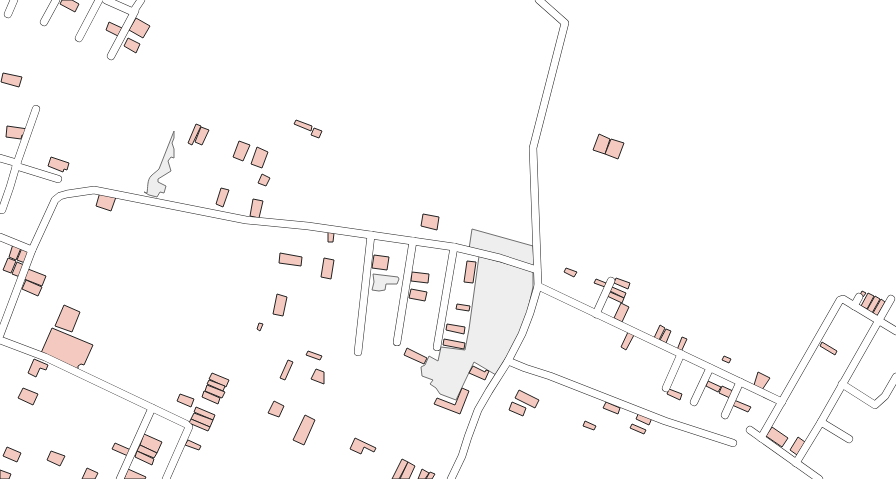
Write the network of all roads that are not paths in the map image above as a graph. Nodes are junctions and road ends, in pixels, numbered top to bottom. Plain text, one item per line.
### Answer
1 (14, 0) edge
2 (56, 0) edge
3 (99, 0) edge
4 (106, 0) edge
5 (141, 0) edge
6 (539, 0) edge
7 (135, 11) junction
8 (8, 14) dead end
9 (44, 22) dead end
10 (79, 38) dead end
11 (111, 56) dead end
12 (36, 110) dead end
13 (0, 158) edge
14 (17, 164) junction
15 (58, 179) dead end
16 (2, 210) dead end
17 (371, 235) junction
18 (0, 237) edge
19 (413, 240) junction
20 (454, 246) junction
21 (32, 250) junction
22 (537, 270) junction
23 (611, 280) dead end
24 (538, 286) junction
25 (859, 297) dead end
26 (891, 299) dead end
27 (854, 306) junction
28 (596, 314) junction
29 (879, 320) junction
30 (896, 331) edge
31 (0, 335) edge
32 (0, 340) edge
33 (397, 342) dead end
34 (437, 347) dead end
35 (358, 352) dead end
36 (681, 354) junction
37 (508, 361) junction
38 (710, 368) junction
39 (896, 377) edge
40 (740, 382) junction
41 (842, 384) junction
42 (666, 388) dead end
43 (694, 402) dead end
44 (782, 402) junction
45 (152, 408) junction
46 (725, 415) dead end
47 (821, 422) junction
48 (750, 430) dead end
49 (761, 438) junction
50 (849, 439) dead end
51 (733, 443) dead end
52 (796, 463) junction
53 (120, 479) edge
54 (166, 479) edge
55 (451, 479) edge
56 (819, 479) edge

1 - 8 street
2 - 9 street
3 - 10 street
4 - 7 street
5 - 7 street
6 - 22 street
7 - 11 street
12 - 14 street
13 - 14 street
14 - 15 street
14 - 16 street
17 - 19 street
17 - 21 street
17 - 35 street
18 - 21 street
19 - 20 street
19 - 33 street
20 - 22 street
20 - 34 street
21 - 31 street
22 - 24 street
23 - 28 street
24 - 28 street
24 - 37 street
25 - 27 street
26 - 29 street
27 - 29 street
27 - 44 street
28 - 36 street
29 - 30 street
29 - 41 street
32 - 45 street
36 - 38 street
36 - 42 street
37 - 51 street
37 - 55 street
38 - 40 street
38 - 43 street
39 - 41 street
40 - 44 street
40 - 46 street
41 - 47 street
44 - 49 street
45 - 53 street
45 - 54 street
47 - 50 street
47 - 52 street
48 - 49 street
49 - 52 street
52 - 56 street

